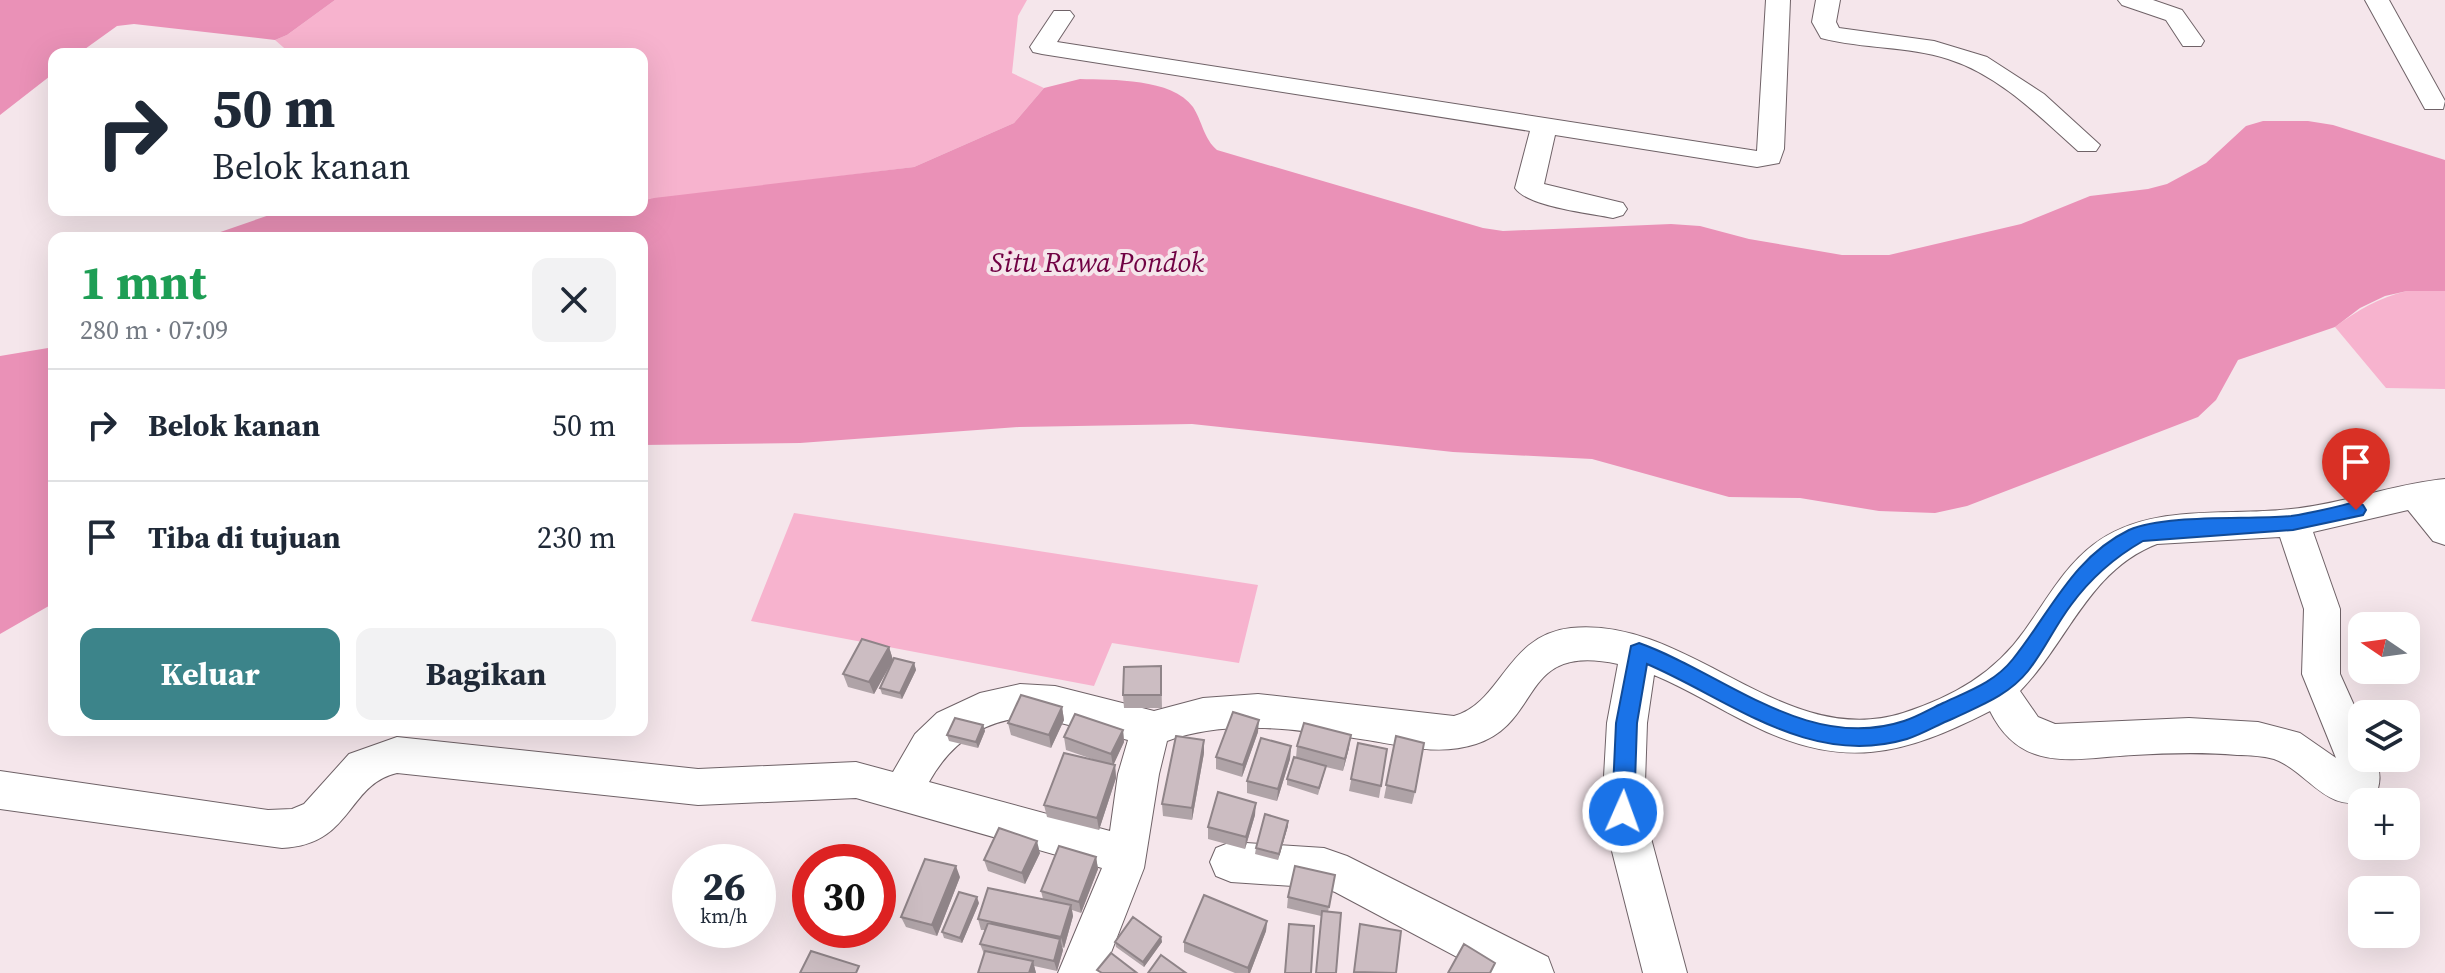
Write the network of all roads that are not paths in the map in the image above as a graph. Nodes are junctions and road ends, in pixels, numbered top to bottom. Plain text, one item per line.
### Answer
1 (1778, 0) edge
2 (1828, 0) edge
3 (2130, 0) edge
4 (2377, 0) edge
5 (1062, 16) dead end
6 (2192, 41) dead end
7 (2434, 104) dead end
8 (1544, 126) junction
9 (2087, 145) dead end
10 (1613, 209) dead end
11 (2431, 494) edge
12 (2293, 523) junction
13 (2445, 531) edge
14 (1639, 652) junction
15 (1998, 687) junction
16 (1154, 728) junction
17 (0, 790) edge
18 (903, 792) junction
19 (1127, 855) junction
20 (1231, 862) dead end
21 (1080, 973) edge
22 (1532, 973) edge
23 (1665, 973) edge

1 - 8 street
2 - 9 street
3 - 6 street
4 - 7 street
5 - 8 street
8 - 10 street
11 - 12 street
11 - 13 street
12 - 15 street
12 - 15 street
14 - 15 street
14 - 16 street
14 - 23 street
16 - 18 street
16 - 19 street
17 - 18 street
18 - 19 street
19 - 21 street
20 - 22 street

